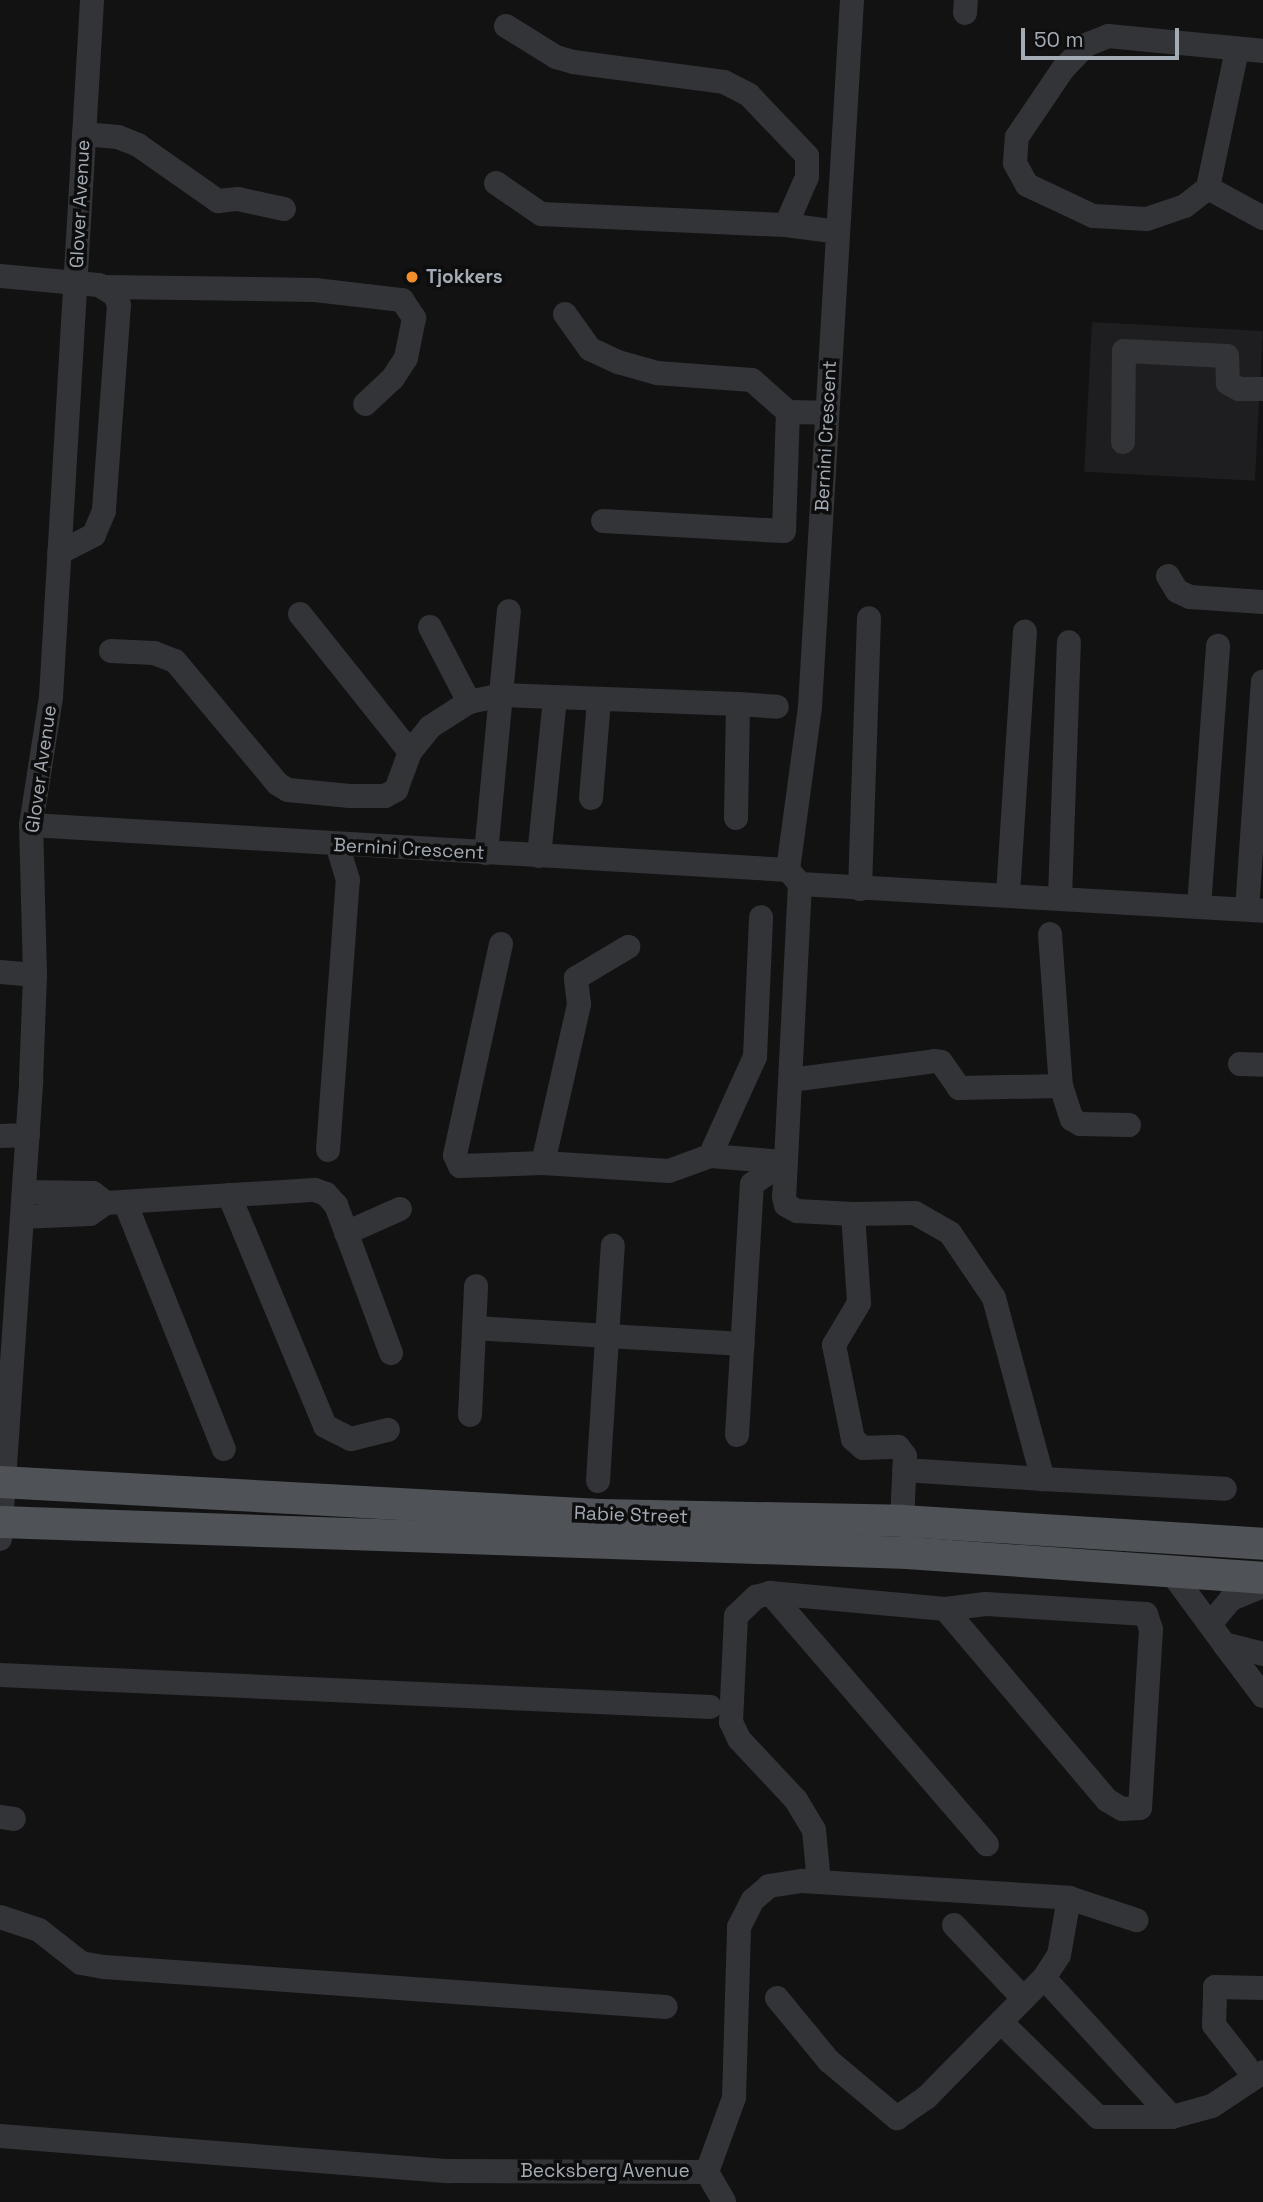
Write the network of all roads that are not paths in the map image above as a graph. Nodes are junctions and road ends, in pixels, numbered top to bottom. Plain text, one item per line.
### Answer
1 (92, 0) edge
2 (852, 0) edge
3 (506, 26) dead end
4 (1237, 50) junction
5 (1263, 51) edge
6 (84, 134) junction
7 (496, 183) dead end
8 (1208, 188) junction
9 (284, 209) dead end
10 (1263, 218) edge
11 (786, 225) junction
12 (838, 232) junction
13 (0, 276) edge
14 (76, 283) junction
15 (107, 288) junction
16 (565, 314) dead end
17 (1263, 389) edge
18 (365, 404) dead end
19 (789, 412) junction
20 (827, 413) junction
21 (1123, 442) dead end
22 (603, 521) dead end
23 (60, 553) junction
24 (1168, 576) dead end
25 (1263, 601) edge
26 (509, 611) dead end
27 (300, 614) dead end
28 (869, 618) dead end
29 (430, 627) dead end
30 (1025, 632) dead end
31 (1069, 642) dead end
32 (1218, 646) dead end
33 (111, 651) dead end
34 (1263, 682) edge
35 (502, 695) junction
36 (555, 698) junction
37 (598, 700) junction
38 (469, 702) junction
39 (738, 704) junction
40 (777, 707) dead end
41 (410, 752) junction
42 (591, 798) dead end
43 (736, 818) dead end
44 (31, 825) junction
45 (337, 845) junction
46 (486, 853) junction
47 (539, 856) junction
48 (794, 877) junction
49 (860, 889) junction
50 (1008, 894) junction
51 (1060, 897) junction
52 (1199, 906) junction
53 (1255, 910) edge
54 (761, 917) dead end
55 (1050, 934) dead end
56 (501, 944) dead end
57 (628, 947) dead end
58 (0, 972) edge
59 (35, 975) junction
60 (791, 1080) junction
61 (1060, 1086) junction
62 (1129, 1125) dead end
63 (28, 1135) junction
64 (0, 1136) edge
65 (328, 1150) dead end
66 (710, 1156) junction
67 (785, 1162) junction
68 (543, 1163) junction
69 (25, 1192) junction
70 (229, 1195) junction
71 (116, 1203) junction
72 (400, 1209) dead end
73 (853, 1214) junction
74 (22, 1217) junction
75 (346, 1233) junction
76 (613, 1245) dead end
77 (476, 1286) dead end
78 (474, 1328) junction
79 (607, 1338) junction
80 (743, 1344) junction
81 (391, 1353) dead end
82 (470, 1415) dead end
83 (388, 1430) dead end
84 (737, 1435) dead end
85 (224, 1449) dead end
86 (904, 1470) junction
87 (1043, 1479) junction
88 (598, 1481) dead end
89 (1, 1482) edge
90 (1225, 1489) dead end
91 (901, 1521) junction
92 (0, 1522) edge
93 (0, 1539) edge
94 (1263, 1544) edge
95 (1171, 1572) junction
96 (1263, 1578) edge
97 (1263, 1586) edge
98 (770, 1593) junction
99 (945, 1609) junction
100 (1211, 1623) junction
101 (1224, 1644) junction
102 (1263, 1654) edge
103 (0, 1675) edge
104 (1263, 1696) edge
105 (710, 1707) dead end
106 (987, 1844) dead end
107 (819, 1882) junction
108 (1069, 1898) junction
109 (0, 1917) edge
110 (1136, 1920) dead end
111 (954, 1924) dead end
112 (1044, 1978) junction
113 (1263, 1988) edge
114 (777, 1998) dead end
115 (1023, 1998) junction
116 (666, 2007) dead end
117 (1001, 2022) junction
118 (1254, 2069) edge
119 (1172, 2117) junction
120 (0, 2136) edge
121 (707, 2172) junction
122 (724, 2202) edge

1 - 6 street, Glover Avenue
2 - 12 street, Bernini Crescent
3 - 11 street
4 - 5 street
4 - 8 street
4 - 8 street
6 - 9 street
6 - 14 street, Glover Avenue
7 - 11 street
8 - 10 street
11 - 12 street
12 - 20 street, Bernini Crescent
13 - 14 street
14 - 15 street
14 - 23 street, Glover Avenue
15 - 18 street
15 - 23 street
16 - 19 street
17 - 21 street
19 - 20 street
19 - 22 street
20 - 48 street, Bernini Crescent
23 - 44 street, Glover Avenue
24 - 25 street
26 - 35 street
27 - 41 street
28 - 49 street
29 - 38 street
30 - 50 street
31 - 51 street
32 - 52 street
33 - 41 street
34 - 53 street
35 - 36 street
35 - 38 street
35 - 46 street
36 - 37 street
36 - 47 street
37 - 39 street
37 - 42 street
38 - 41 street
39 - 40 street
39 - 43 street
44 - 45 street, Bernini Crescent
44 - 59 street, Glover Avenue
45 - 46 street, Bernini Crescent
45 - 65 street
46 - 47 street, Bernini Crescent
47 - 48 street, Bernini Crescent
48 - 49 street
48 - 60 street, Bernini Crescent
49 - 50 street
50 - 51 street
51 - 52 street
52 - 53 street
54 - 66 street
55 - 61 street
56 - 68 street
57 - 68 street
58 - 59 street
59 - 63 street, Glover Avenue
60 - 61 street
60 - 67 street, Bernini Crescent
61 - 62 street
63 - 64 street
63 - 69 street, Glover Avenue
66 - 67 street
66 - 68 street
67 - 73 street, Bernini Crescent
67 - 80 street
69 - 71 street
69 - 74 street, Glover Avenue
70 - 71 street
70 - 75 street
70 - 83 street
71 - 74 street
71 - 85 street
72 - 75 street
73 - 86 street
73 - 87 street
74 - 89 street, Glover Avenue
75 - 81 street
76 - 79 street
77 - 78 street
78 - 79 street
78 - 82 street
79 - 80 street
79 - 88 street
80 - 84 street
86 - 87 street
86 - 91 street
87 - 90 street
89 - 91 main road, Rabie Street
89 - 92 street, Glover Avenue
91 - 94 main road, Rabie Street
92 - 93 street, Glover Avenue
92 - 95 main road, Rabie Street
95 - 96 main road, Rabie Street
95 - 100 street
97 - 100 street
98 - 99 street
98 - 106 street
98 - 107 street
99 - 99 street
100 - 101 street
101 - 102 street
101 - 104 street
103 - 105 street
107 - 108 street, Becksberg Avenue
107 - 121 street, Becksberg Avenue
108 - 110 street, Becksberg Avenue
108 - 112 street
109 - 116 street
111 - 115 street
112 - 115 street
112 - 119 street
113 - 118 street
114 - 117 street
115 - 117 street
117 - 119 street
118 - 119 street
120 - 121 street, Becksberg Avenue
121 - 122 street

